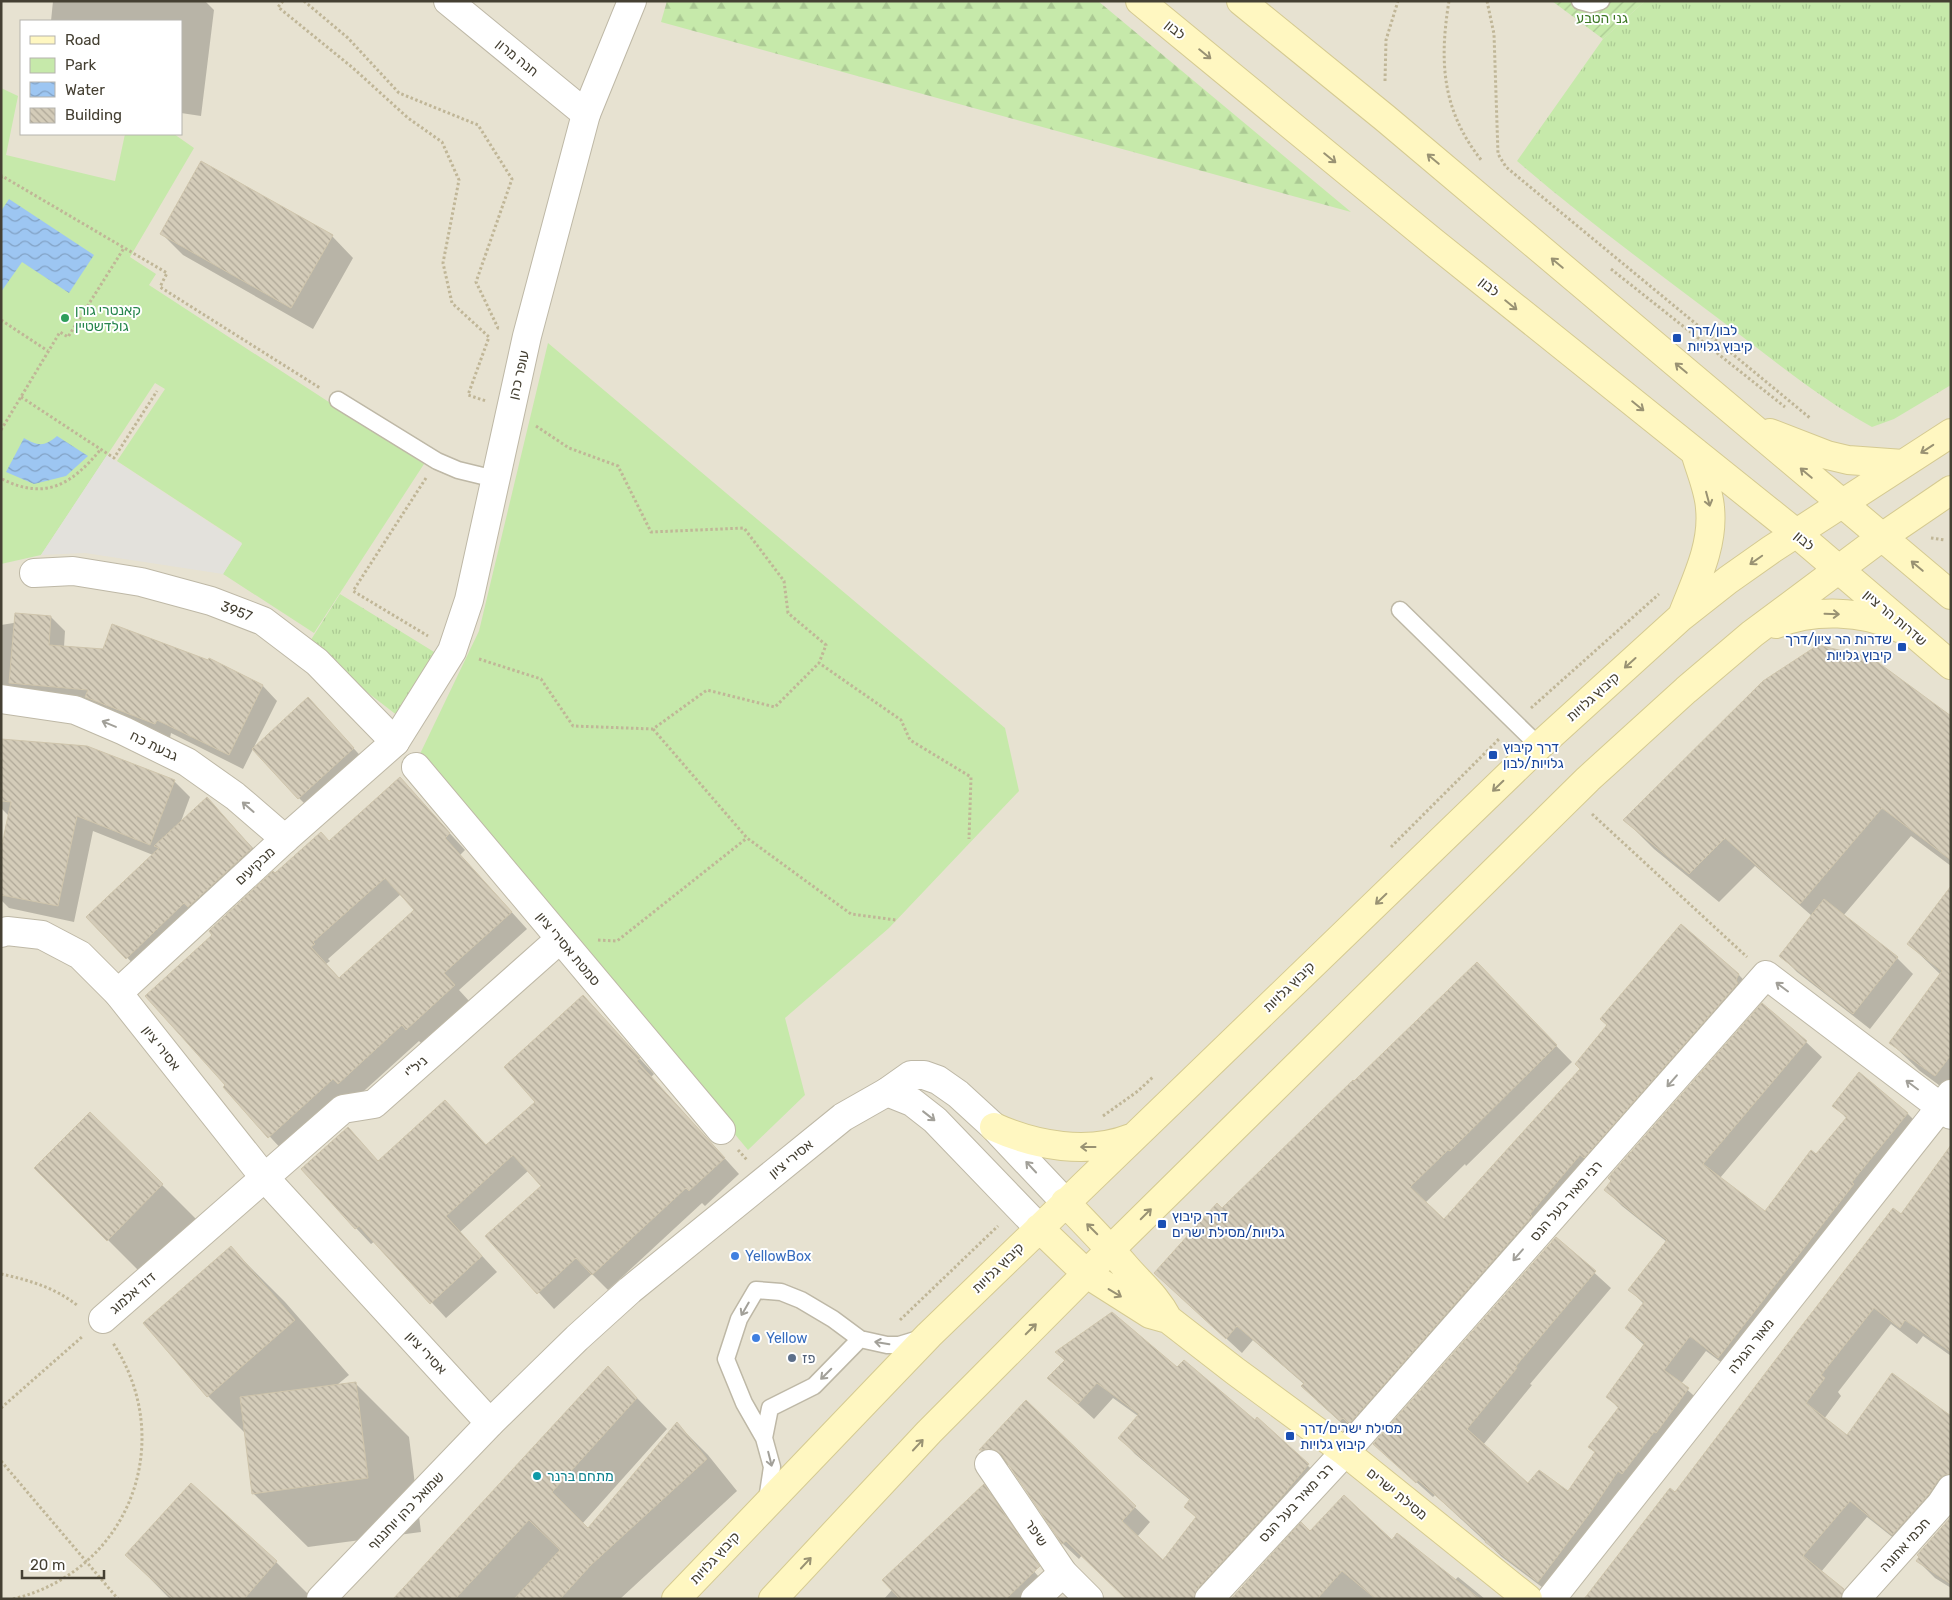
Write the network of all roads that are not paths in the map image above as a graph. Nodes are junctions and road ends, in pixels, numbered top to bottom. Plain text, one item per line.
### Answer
1 (448, 1) edge
2 (632, 1) edge
3 (1140, 1) edge
4 (1240, 1) edge
5 (1580, 1) edge
6 (1601, 1) edge
7 (586, 114) junction
8 (338, 400) road end
9 (1744, 420) junction
10 (1951, 433) edge
11 (1695, 452) junction
12 (1903, 464) junction
13 (496, 479) junction
14 (1951, 490) edge
15 (1843, 504) junction
16 (1796, 533) junction
17 (1882, 537) junction
18 (1839, 570) junction
19 (34, 573) dead end
20 (1951, 595) edge
21 (1400, 610) dead end
22 (1681, 617) junction
23 (1752, 634) junction
24 (1916, 636) junction
25 (1951, 665) edge
26 (1, 699) edge
27 (395, 742) junction
28 (1539, 746) junction
29 (416, 767) dead end
30 (285, 839) junction
31 (1, 933) edge
32 (560, 939) junction
33 (118, 993) junction
34 (887, 1092) junction
35 (1947, 1105) edge
36 (994, 1127) junction
37 (721, 1130) road end
38 (1135, 1136) junction
39 (264, 1177) junction
40 (1065, 1202) junction
41 (1039, 1228) junction
42 (1111, 1249) junction
43 (1087, 1274) junction
44 (1168, 1319) junction
45 (101, 1321) road end
46 (929, 1335) junction
47 (860, 1339) junction
48 (490, 1422) junction
49 (764, 1438) junction
50 (1345, 1452) junction
51 (989, 1464) dead end
52 (1951, 1489) edge
53 (766, 1503) junction
54 (1063, 1573) junction
55 (321, 1599) edge
56 (676, 1599) edge
57 (773, 1599) edge
58 (1035, 1599) edge
59 (1089, 1599) edge
60 (1209, 1599) edge
61 (1528, 1599) edge
62 (1551, 1599) edge
63 (1856, 1599) edge

1 - 7 street, חנה מרון
2 - 7 street, עופר כהן
3 -> 11 main road, לבון
9 -> 4 main road
5 - 6 lane
7 - 13 street, עופר כהן
8 - 13 lane
9 - 12 main road
15 -> 9 main road
10 -> 12 main road, קיבוץ גלויות
11 - 16 main road, לבון
11 -> 22 main road
12 - 15 main road, קיבוץ גלויות
13 - 27 street, עופר כהן
14 - 17 main road
15 - 16 main road, קיבוץ גלויות
15 - 17 main road
16 - 18 main road, לבון
16 -> 22 main road, קיבוץ גלויות
17 - 18 main road
20 -> 17 main road
18 - 23 main road
18 - 24 main road, שדרות הר ציון
19 - 27 street, 3957
21 - 28 lane
22 -> 28 main road, קיבוץ גלויות
23 -> 24 main road
42 -> 23 main road
24 - 25 main road, שדרות הר ציון
30 -> 26 street, גבעת כח
27 - 30 street, מבקיעים
28 -> 38 main road, קיבוץ גלויות
29 - 32 street, סמטת אסירי ציון
30 - 33 street, מבקיעים
31 - 33 street, אסירי ציון
32 - 37 street, סמטת אסירי ציון
32 - 39 street, ניל"י
33 - 39 street, אסירי ציון
34 - 36 street, אסירי ציון
34 -> 41 street
34 - 48 street, אסירי ציון
35 -> 50 street, רבי מאיר בעל הנס
35 - 62 street, מאור הגולה
38 -> 36 main road
40 -> 36 street, אסירי ציון
38 - 40 main road, קיבוץ גלויות
39 - 45 street, דוד אלמוג
39 - 48 street, אסירי ציון
40 - 41 main road, קיבוץ גלויות
42 -> 40 main road, מסילת ישרים
41 - 43 main road, מסילת ישרים
41 - 46 main road, קיבוץ גלויות
42 - 43 main road
42 - 44 main road, מסילת ישרים
43 -> 44 main road, מסילת ישרים
57 -> 43 main road
44 - 50 main road, מסילת ישרים
46 -> 47 lane
46 - 53 main road, קיבוץ גלויות
47 -> 49 lane
47 -> 49 lane
48 - 55 street, שמואל כהן יוחננוף
49 -> 53 lane
50 - 60 street, רבי מאיר בעל הנס
50 - 61 main road, מסילת ישרים
51 - 54 street, שיפר
52 - 63 street, חכמי אתונה
53 - 56 main road, קיבוץ גלויות
54 - 58 street
54 - 59 street, שיפר

